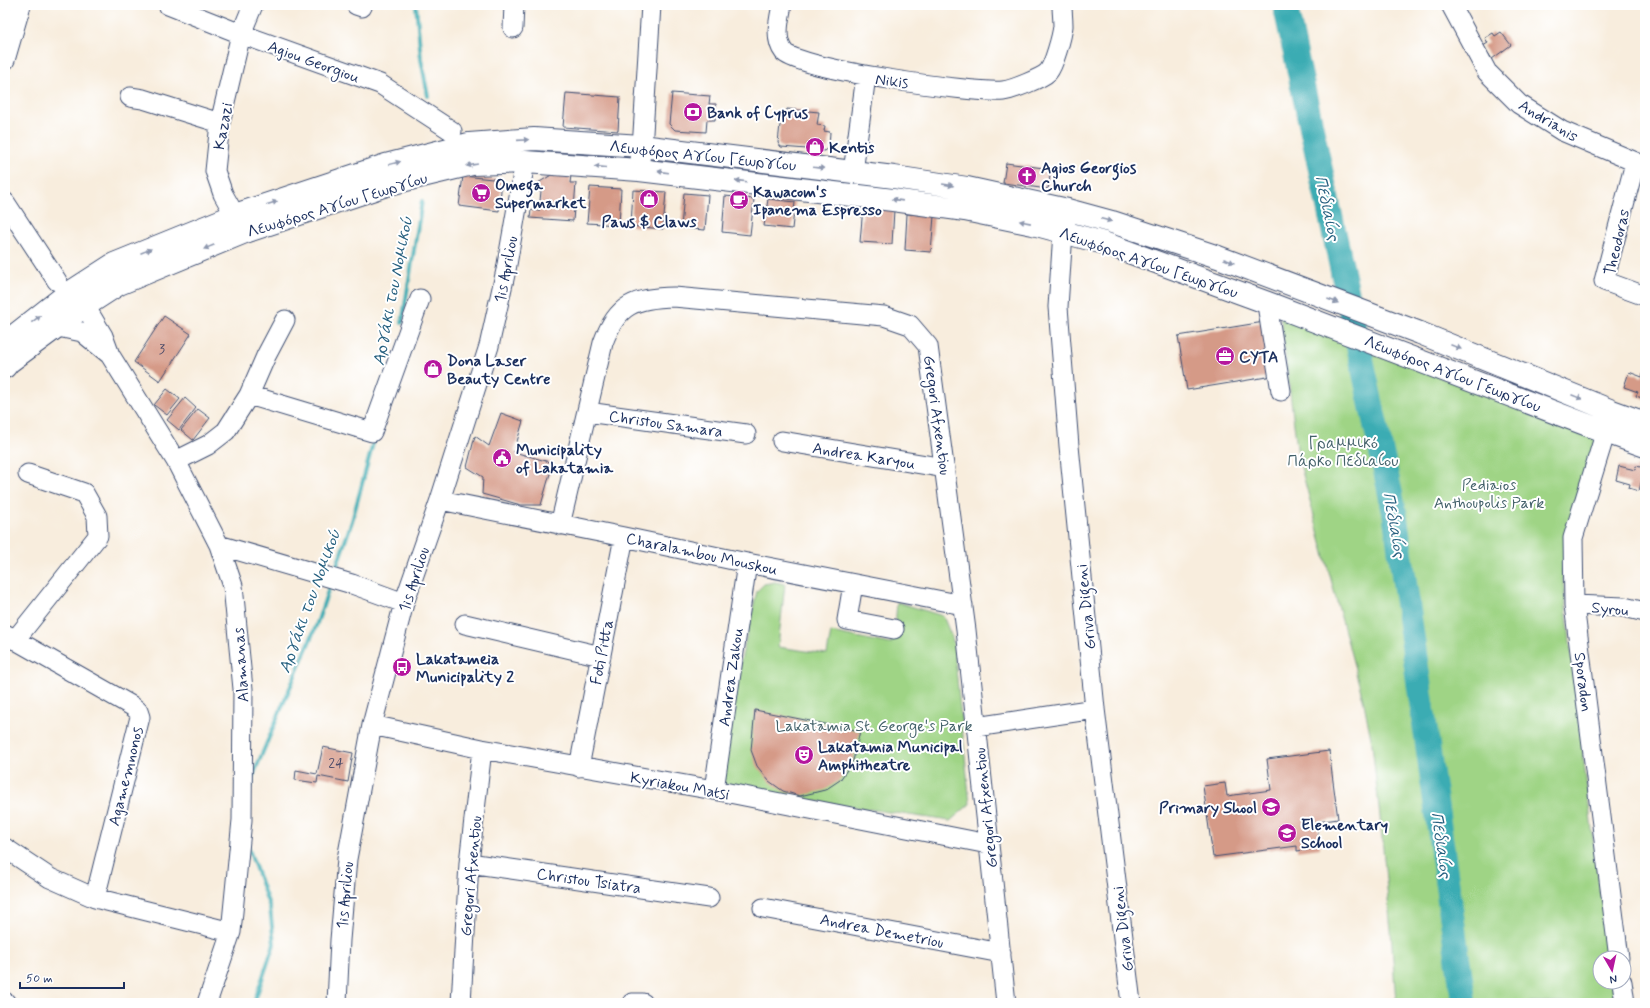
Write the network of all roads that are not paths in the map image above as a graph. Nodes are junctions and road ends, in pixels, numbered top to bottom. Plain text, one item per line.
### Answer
1 (21, 5) edge
2 (168, 5) edge
3 (253, 5) edge
4 (514, 5) edge
5 (651, 5) edge
6 (782, 5) edge
7 (1062, 5) edge
8 (1451, 5) edge
9 (9, 27) edge
10 (513, 28) dead end
11 (241, 34) junction
12 (5, 60) edge
13 (866, 76) junction
14 (130, 97) dead end
15 (220, 123) junction
16 (452, 130) dead end
17 (641, 146) junction
18 (524, 162) junction
19 (1640, 165) edge
20 (639, 170) junction
21 (853, 172) junction
22 (5, 202) edge
23 (1068, 210) junction
24 (240, 224) junction
25 (1063, 232) junction
26 (62, 288) junction
27 (1645, 296) edge
28 (420, 299) dead end
29 (1268, 303) junction
30 (85, 306) junction
31 (285, 320) dead end
32 (58, 327) junction
33 (5, 343) edge
34 (110, 355) junction
35 (5, 367) edge
36 (1281, 391) dead end
37 (249, 395) junction
38 (1612, 411) junction
39 (587, 412) junction
40 (1645, 423) edge
41 (1606, 432) junction
42 (746, 434) dead end
43 (782, 441) dead end
44 (1645, 446) edge
45 (176, 461) junction
46 (945, 468) junction
47 (28, 474) dead end
48 (440, 500) junction
49 (560, 525) junction
50 (624, 537) junction
51 (219, 545) junction
52 (747, 563) junction
53 (853, 584) junction
54 (404, 603) junction
55 (963, 605) junction
56 (1574, 605) junction
57 (1645, 612) edge
58 (465, 624) dead end
59 (894, 629) dead end
60 (10, 637) edge
61 (601, 656) junction
62 (1095, 709) junction
63 (372, 726) junction
64 (976, 727) junction
65 (482, 749) junction
66 (579, 767) junction
67 (714, 790) junction
68 (988, 844) junction
69 (5, 848) edge
70 (469, 863) junction
71 (95, 898) junction
72 (709, 898) dead end
73 (763, 908) dead end
74 (231, 932) junction
75 (1618, 950) edge
76 (1001, 953) junction
77 (1623, 990) edge
78 (207, 1003) edge
79 (337, 1003) edge
80 (461, 1003) edge
81 (632, 1003) edge
82 (643, 1003) edge
83 (1006, 1003) edge
84 (1131, 1003) edge
85 (1625, 1003) edge

1 - 9 street
2 - 11 street, Agiou Georgiou
3 - 11 street, Kazazi
4 - 10 street
5 - 17 street
6 - 13 street, Nikis
7 - 13 street, Nikis
8 - 19 street, Andrianis
9 - 12 street
11 - 15 street, Kazazi
11 - 16 street, Agiou Georgiou
13 - 21 street
14 - 15 street
15 - 24 street, Kazazi
17 - 20 street
17 -> 21 main road, Λεωφόρος Αγίου Γεωργίου
24 -> 17 main road, Λεωφόρος Αγίου Γεωργίου
20 -> 18 main road, Λεωφόρος Αγίου Γεωργίου
18 -> 24 main road, Λεωφόρος Αγίου Γεωργίου
18 - 48 street, 1is Apriliou
19 - 27 street, Theodoras
25 -> 20 main road, Λεωφόρος Αγίου Γεωργίου
21 -> 23 main road, Λεωφόρος Αγίου Γεωργίου
22 - 26 street
23 - 25 street, Griva Digeni
23 -> 38 main road, Λεωφόρος Αγίου Γεωργίου
26 -> 24 main road, Λεωφόρος Αγίου Γεωργίου
24 -> 30 main road, Λεωφόρος Αγίου Γεωργίου
25 - 29 main road, Λεωφόρος Αγίου Γεωργίου
25 - 62 street, Griva Digeni
26 - 30 street
33 -> 26 main road, Λεωφόρος Αγίου Γεωργίου
28 - 37 street
29 - 36 street
29 - 41 main road, Λεωφόρος Αγίου Γεωργίου
30 - 32 main road, Λεωφόρος Αγίου Γεωργίου
30 - 34 street, Alamanas
31 - 37 street
32 - 34 street, Alamanas
32 - 35 main road, Λεωφόρος Αγίου Γεωργίου
34 - 45 street, Alamanas
37 - 45 street
38 - 40 main road, Λεωφόρος Αγίου Γεωργίου
38 - 41 street, Sporadon
39 - 42 street, Christou Samara
39 - 46 street, Gregori Afxentiou
39 - 49 street, Gregori Afxentiou
41 - 44 main road, Λεωφόρος Αγίου Γεωργίου
41 - 56 street, Sporadon
43 - 46 street, Andrea Karyou
45 - 51 street, Alamanas
46 - 55 street, Gregori Afxentiou
47 - 60 street
48 - 49 street, Charalambou Mouskou
48 - 54 street, 1is Apriliou
49 - 50 street, Charalambou Mouskou
50 - 52 street, Charalambou Mouskou
50 - 61 street, Foti Pitta
51 - 54 street
51 - 74 street, Alamanas
52 - 53 street, Charalambou Mouskou
52 - 67 street, Andrea Zakou
53 - 55 street, Charalambou Mouskou
53 - 59 street
54 - 63 street, 1is Apriliou
55 - 64 street, Gregori Afxentiou
56 - 57 street, Syrou
56 - 75 street, Sporadon
58 - 61 street
60 - 71 street, Agamemnonos
61 - 66 street, Foti Pitta
62 - 64 street
62 - 84 street, Griva Digeni
63 - 65 street, Kyriakou Matsi
63 - 79 street, 1is Apriliou
64 - 68 street, Gregori Afxentiou
65 - 66 street, Kyriakou Matsi
65 - 70 street, Gregori Afxentiou
66 - 67 street, Kyriakou Matsi
67 - 68 street, Kyriakou Matsi
68 - 76 street, Gregori Afxentiou
69 - 71 street
70 - 72 street, Christou Tsiatra
70 - 80 street, Gregori Afxentiou
71 - 74 street
73 - 76 street, Andrea Demetriou
74 - 78 street, Alamanas
76 - 83 street, Gregori Afxentiou
77 - 85 street
81 - 82 street

